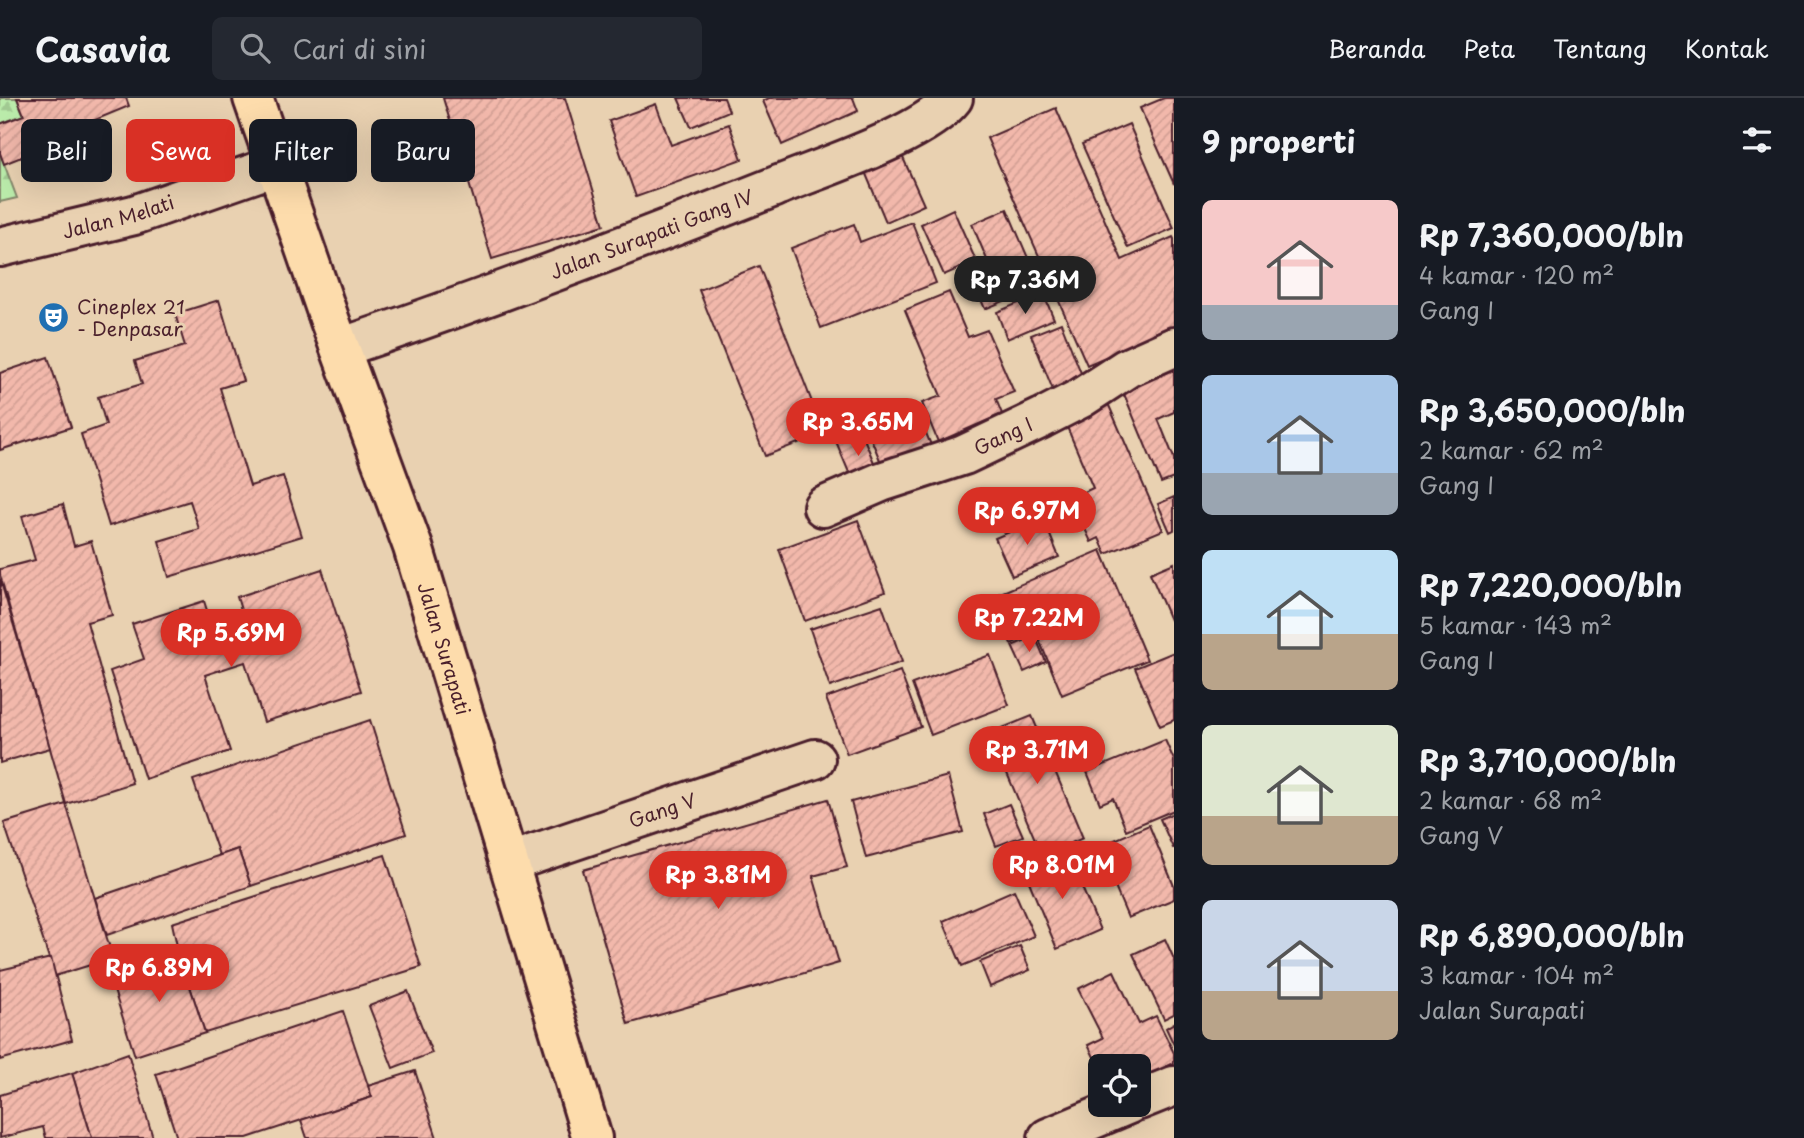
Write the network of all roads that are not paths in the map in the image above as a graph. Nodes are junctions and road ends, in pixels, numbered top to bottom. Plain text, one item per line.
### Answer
1 (253, 98) edge
2 (953, 98) edge
3 (260, 119) edge
4 (249, 175) edge
5 (281, 182) edge
6 (0, 247) edge
7 (1174, 347) edge
8 (340, 348) junction
9 (823, 507) dead end
10 (815, 759) dead end
11 (509, 862) junction
12 (1174, 1086) edge
13 (1151, 1095) edge
14 (1108, 1117) edge
15 (1088, 1130) edge
16 (592, 1138) edge
17 (1048, 1138) edge

1 - 3 main road, Jalan Surapati
2 - 8 street, Jalan Surapati Gang IV
4 - 6 street, Jalan Melati
5 - 8 main road, Jalan Surapati
7 - 9 street, Gang I
8 - 11 main road, Jalan Surapati
10 - 11 street, Gang V
11 - 16 main road, Jalan Surapati
12 - 13 street
14 - 15 street
15 - 17 street

